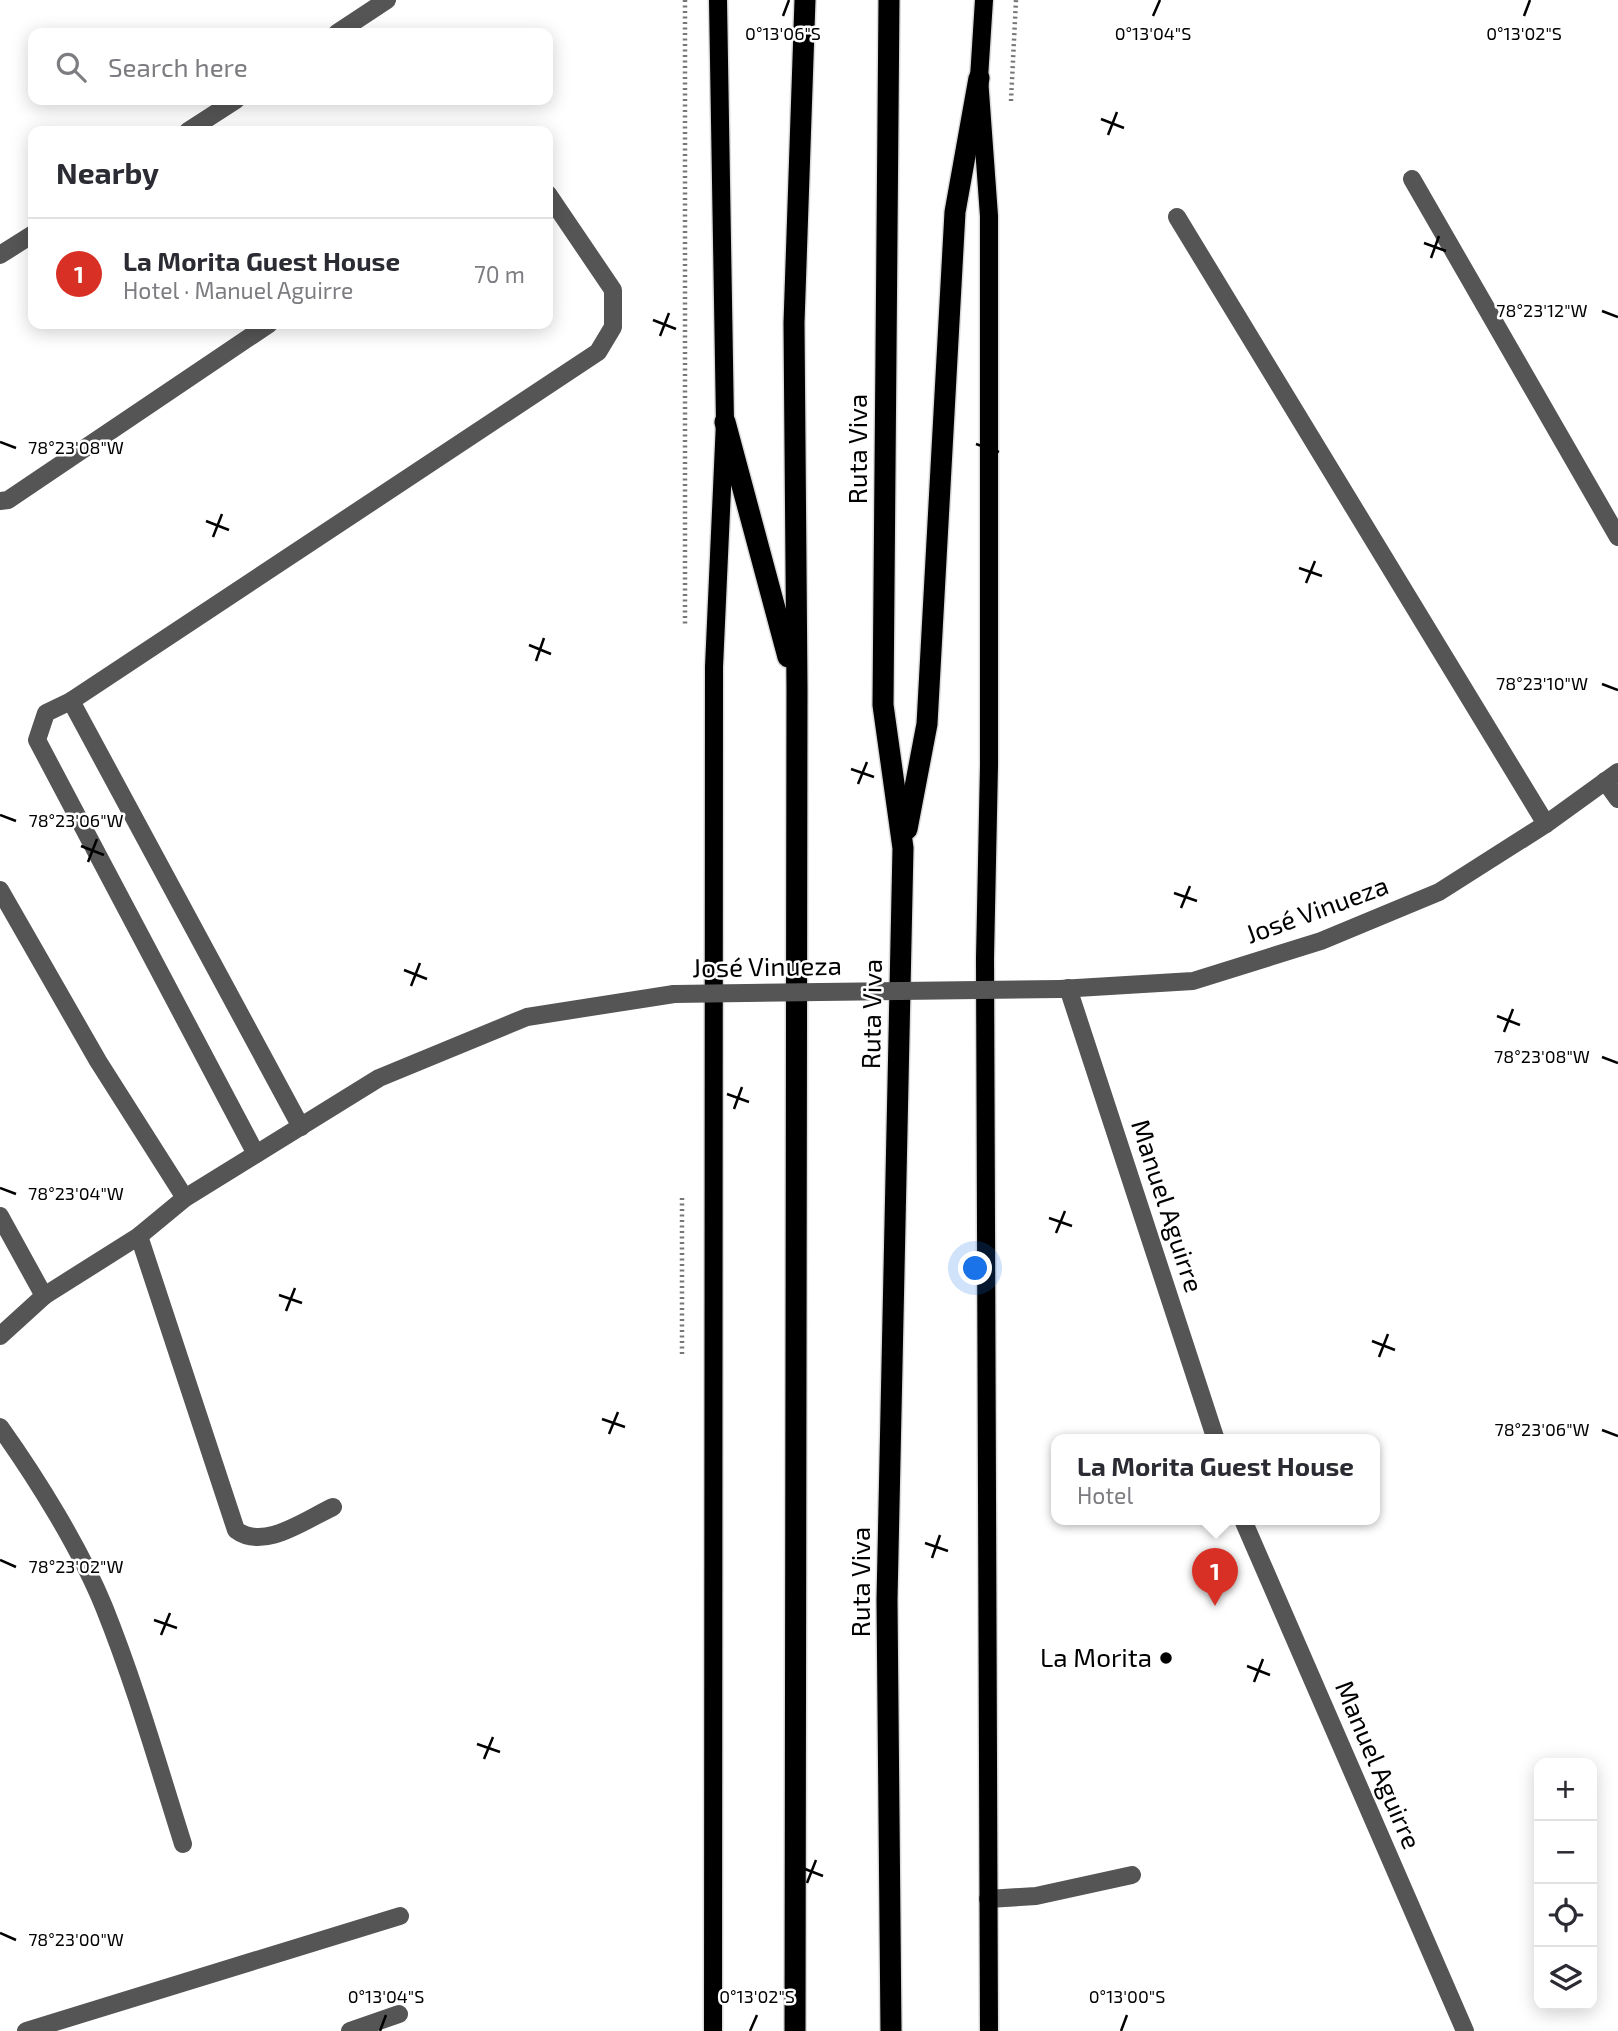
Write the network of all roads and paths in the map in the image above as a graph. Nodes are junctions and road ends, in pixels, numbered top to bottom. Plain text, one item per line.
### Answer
1 (387, 0) edge
2 (718, 0) edge
3 (805, 0) edge
4 (889, 0) edge
5 (984, 0) edge
6 (345, 28) edge
7 (979, 78) junction
8 (228, 105) edge
9 (196, 126) edge
10 (1412, 179) dead end
11 (553, 201) edge
12 (1177, 217) dead end
13 (28, 237) edge
14 (0, 256) edge
15 (262, 329) edge
16 (725, 422) junction
17 (0, 501) edge
18 (1618, 537) edge
19 (797, 688) junction
20 (71, 701) junction
21 (1612, 777) edge
22 (1618, 799) edge
23 (1546, 824) junction
24 (903, 848) junction
25 (0, 890) edge
26 (1064, 989) junction
27 (301, 1127) junction
28 (256, 1154) junction
29 (185, 1198) junction
30 (0, 1216) edge
31 (139, 1236) junction
32 (44, 1296) junction
33 (0, 1336) edge
34 (0, 1427) edge
35 (1214, 1434) edge
36 (333, 1507) dead end
37 (1245, 1525) edge
38 (183, 1844) dead end
39 (1132, 1875) dead end
40 (988, 1899) junction
41 (400, 1916) dead end
42 (399, 2014) dead end
43 (26, 2031) edge
44 (350, 2031) edge
45 (713, 2031) edge
46 (795, 2031) edge
47 (891, 2031) edge
48 (989, 2031) edge
49 (1465, 2031) edge

1 - 6 street
2 - 16 main road
3 - 19 highway
4 - 24 highway, Ruta Viva
5 - 7 main road
7 - 24 highway
7 - 40 main road
8 - 9 street
10 - 18 street
11 - 20 street
12 - 23 street
13 - 14 street
15 - 17 street
16 - 19 highway
16 - 45 main road
19 - 46 highway
20 - 27 street
20 - 28 street
21 - 22 street
21 - 23 street, José Vinueza
23 - 26 street, José Vinueza
24 - 47 highway, Ruta Viva
25 - 29 street
26 - 27 street, José Vinueza, bridge
26 - 35 street, Manuel Aguirre
27 - 28 street, José Vinueza
28 - 29 street, José Vinueza
29 - 31 street, José Vinueza
30 - 32 street
31 - 32 street, José Vinueza
31 - 36 street
32 - 33 street, José Vinueza
34 - 38 street
37 - 49 street, Manuel Aguirre
39 - 40 street
40 - 48 main road
41 - 43 street
42 - 44 street

